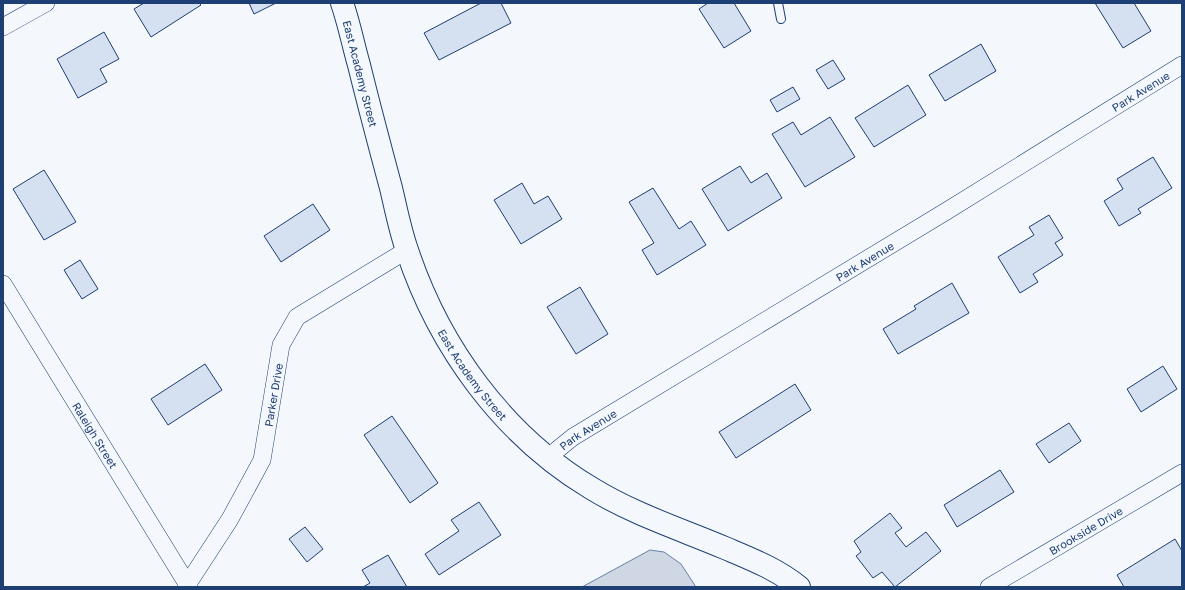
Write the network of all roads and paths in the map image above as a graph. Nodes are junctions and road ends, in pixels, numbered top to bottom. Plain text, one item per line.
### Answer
1 (46, 3) edge
2 (342, 3) edge
3 (778, 3) edge
4 (781, 19) dead end
5 (3, 27) edge
6 (1182, 65) edge
7 (407, 250) junction
8 (3, 284) edge
9 (547, 458) junction
10 (1182, 473) edge
11 (188, 586) edge
12 (799, 587) edge
13 (989, 587) edge

1 - 5 street
2 - 7 street, East Academy Street
3 - 4 lane
6 - 9 street, Park Avenue
7 - 9 street, East Academy Street
7 - 11 street, Parker Drive
8 - 11 street, Raleigh Street
9 - 12 street, East Academy Street
10 - 13 street, Brookside Drive

